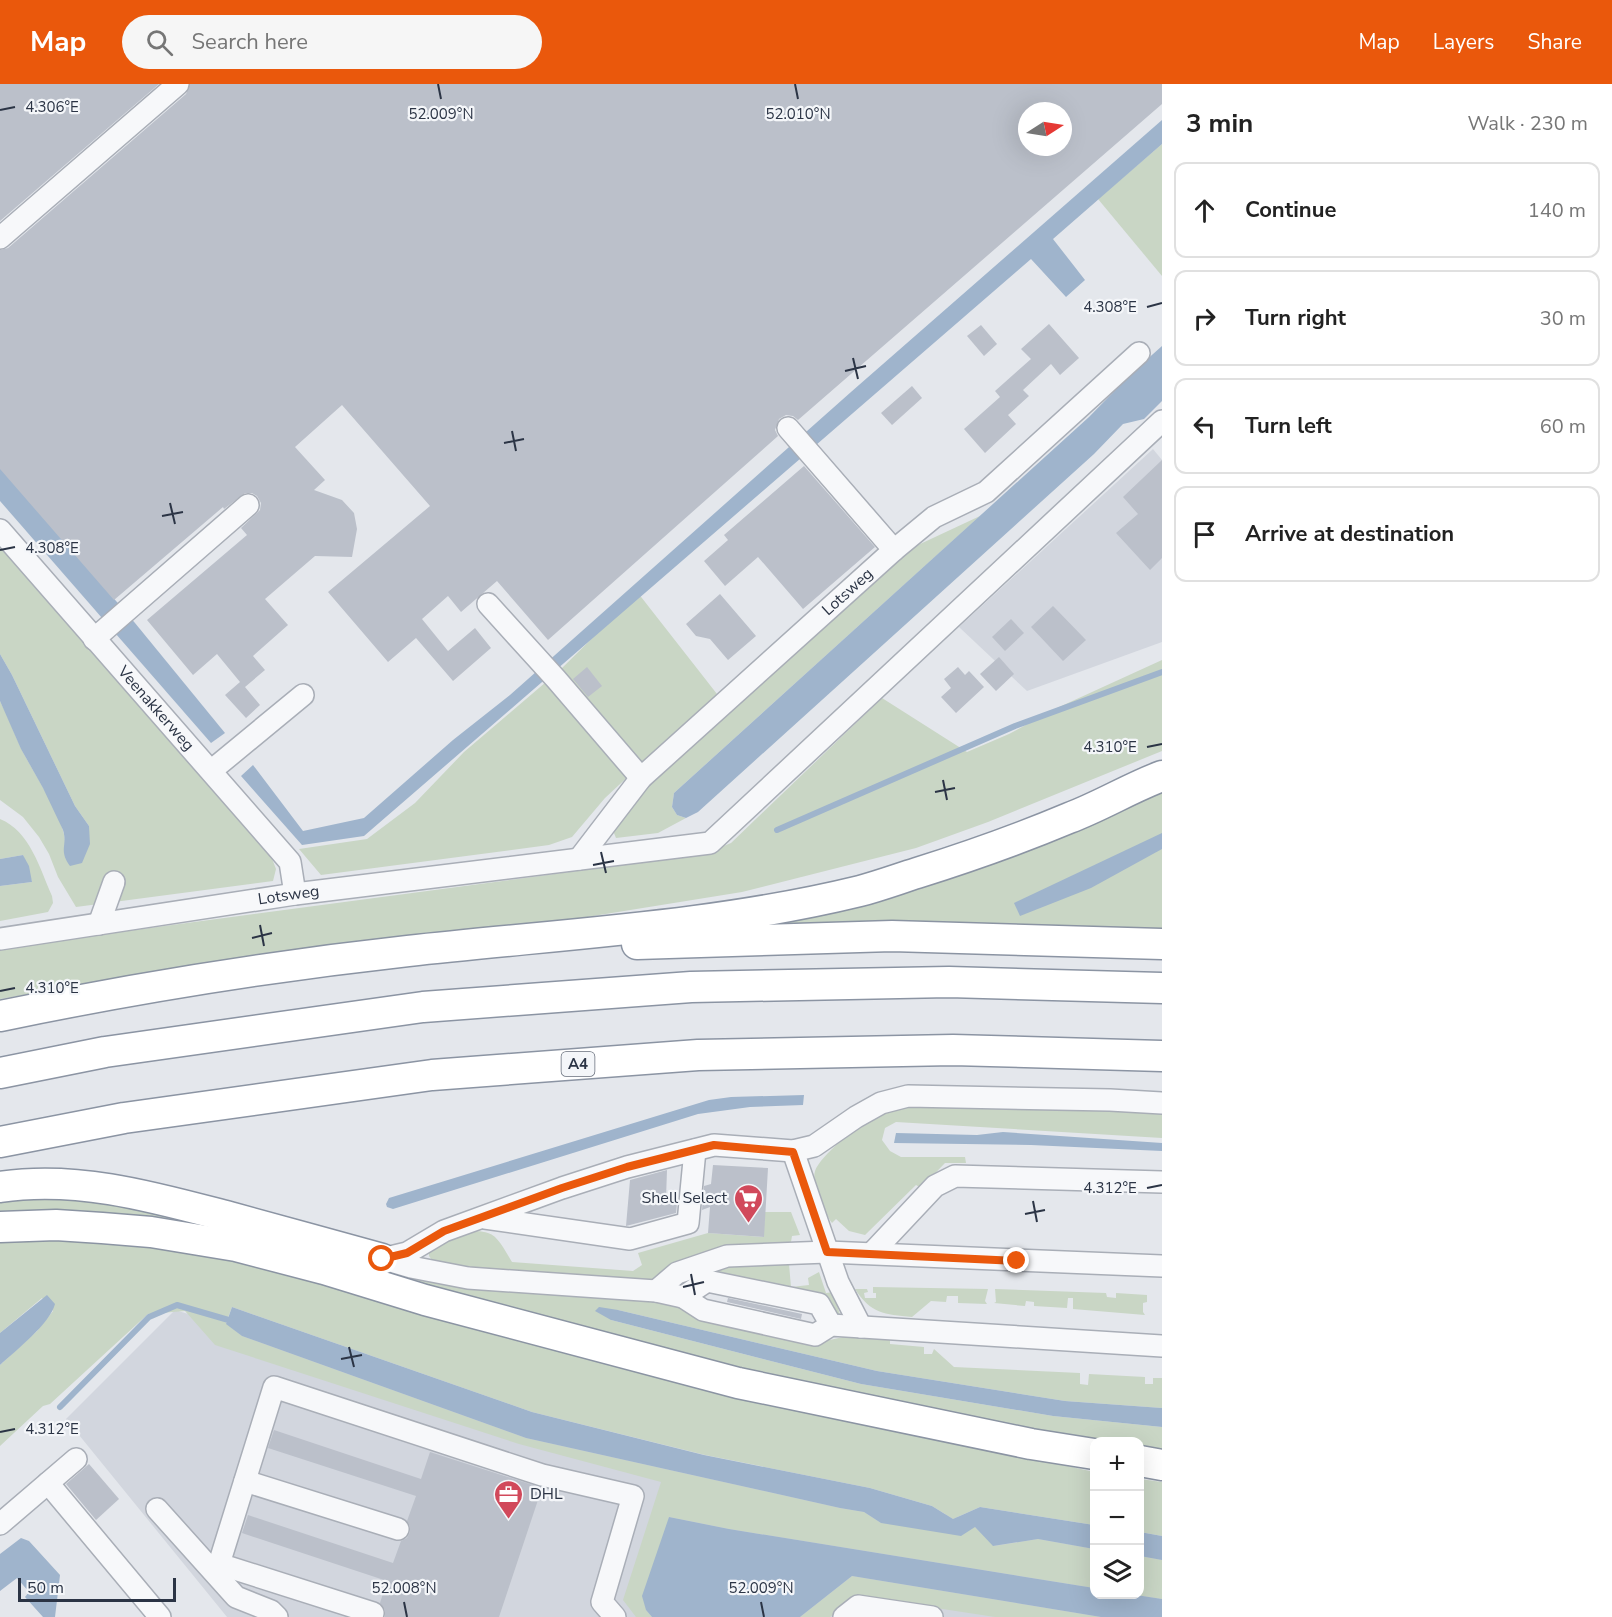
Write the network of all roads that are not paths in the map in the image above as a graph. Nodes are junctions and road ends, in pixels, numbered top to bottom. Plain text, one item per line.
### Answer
1 (178, 84) edge
2 (0, 238) edge
3 (1139, 353) dead end
4 (1162, 421) edge
5 (789, 429) dead end
6 (248, 505) dead end
7 (0, 530) edge
8 (894, 550) junction
9 (488, 603) dead end
10 (97, 637) junction
11 (303, 695) dead end
12 (212, 770) junction
13 (1162, 776) edge
14 (640, 778) junction
15 (579, 859) junction
16 (114, 882) dead end
17 (295, 894) junction
18 (99, 924) junction
19 (0, 939) edge
20 (1162, 944) edge
21 (406, 951) junction
22 (1162, 988) edge
23 (0, 1016) edge
24 (1162, 1056) edge
25 (0, 1073) edge
26 (1162, 1103) edge
27 (0, 1142) edge
28 (695, 1150) junction
29 (793, 1152) junction
30 (1162, 1182) edge
31 (0, 1187) edge
32 (481, 1218) junction
33 (0, 1227) edge
34 (827, 1252) junction
35 (872, 1253) junction
36 (382, 1259) junction
37 (1162, 1266) edge
38 (656, 1291) junction
39 (684, 1297) junction
40 (831, 1325) junction
41 (861, 1327) junction
42 (1162, 1346) edge
43 (1090, 1453) edge
44 (76, 1459) dead end
45 (1144, 1462) edge
46 (1162, 1465) edge
47 (245, 1481) junction
48 (48, 1484) junction
49 (157, 1509) dead end
50 (0, 1524) edge
51 (398, 1529) dead end
52 (373, 1613) dead end
53 (160, 1617) edge
54 (277, 1617) edge
55 (615, 1617) edge
56 (844, 1617) edge
57 (932, 1617) edge

1 - 2 street
3 - 8 street, Lotsweg
4 - 15 street, Lotsweg
5 - 8 street
6 - 10 street
7 - 10 street, Veenakkerweg
8 - 14 street, Lotsweg
9 - 14 street
10 - 12 street, Veenakkerweg
11 - 12 street
12 - 17 street, Veenakkerweg
13 - 21 highway
14 - 15 street, Lotsweg
15 - 17 street, Lotsweg
16 - 18 street
17 - 18 street, Lotsweg
18 - 19 street, Lotsweg
20 - 21 highway
21 - 23 highway
22 - 25 highway
24 - 27 highway, A4
26 - 29 street
28 - 29 street
28 - 32 street
28 - 32 street
29 - 34 street
30 - 35 street
31 - 36 highway
32 - 36 street
33 - 43 highway
34 - 35 street
34 - 38 street
34 - 41 street
35 - 37 street
36 - 38 street
38 - 39 street
39 - 40 street
39 - 40 street
40 - 41 street
41 - 42 street
44 - 48 street
45 - 46 highway
47 - 51 street
47 - 52 street
47 - 55 street
48 - 50 street
48 - 53 street
49 - 54 street
56 - 57 street

